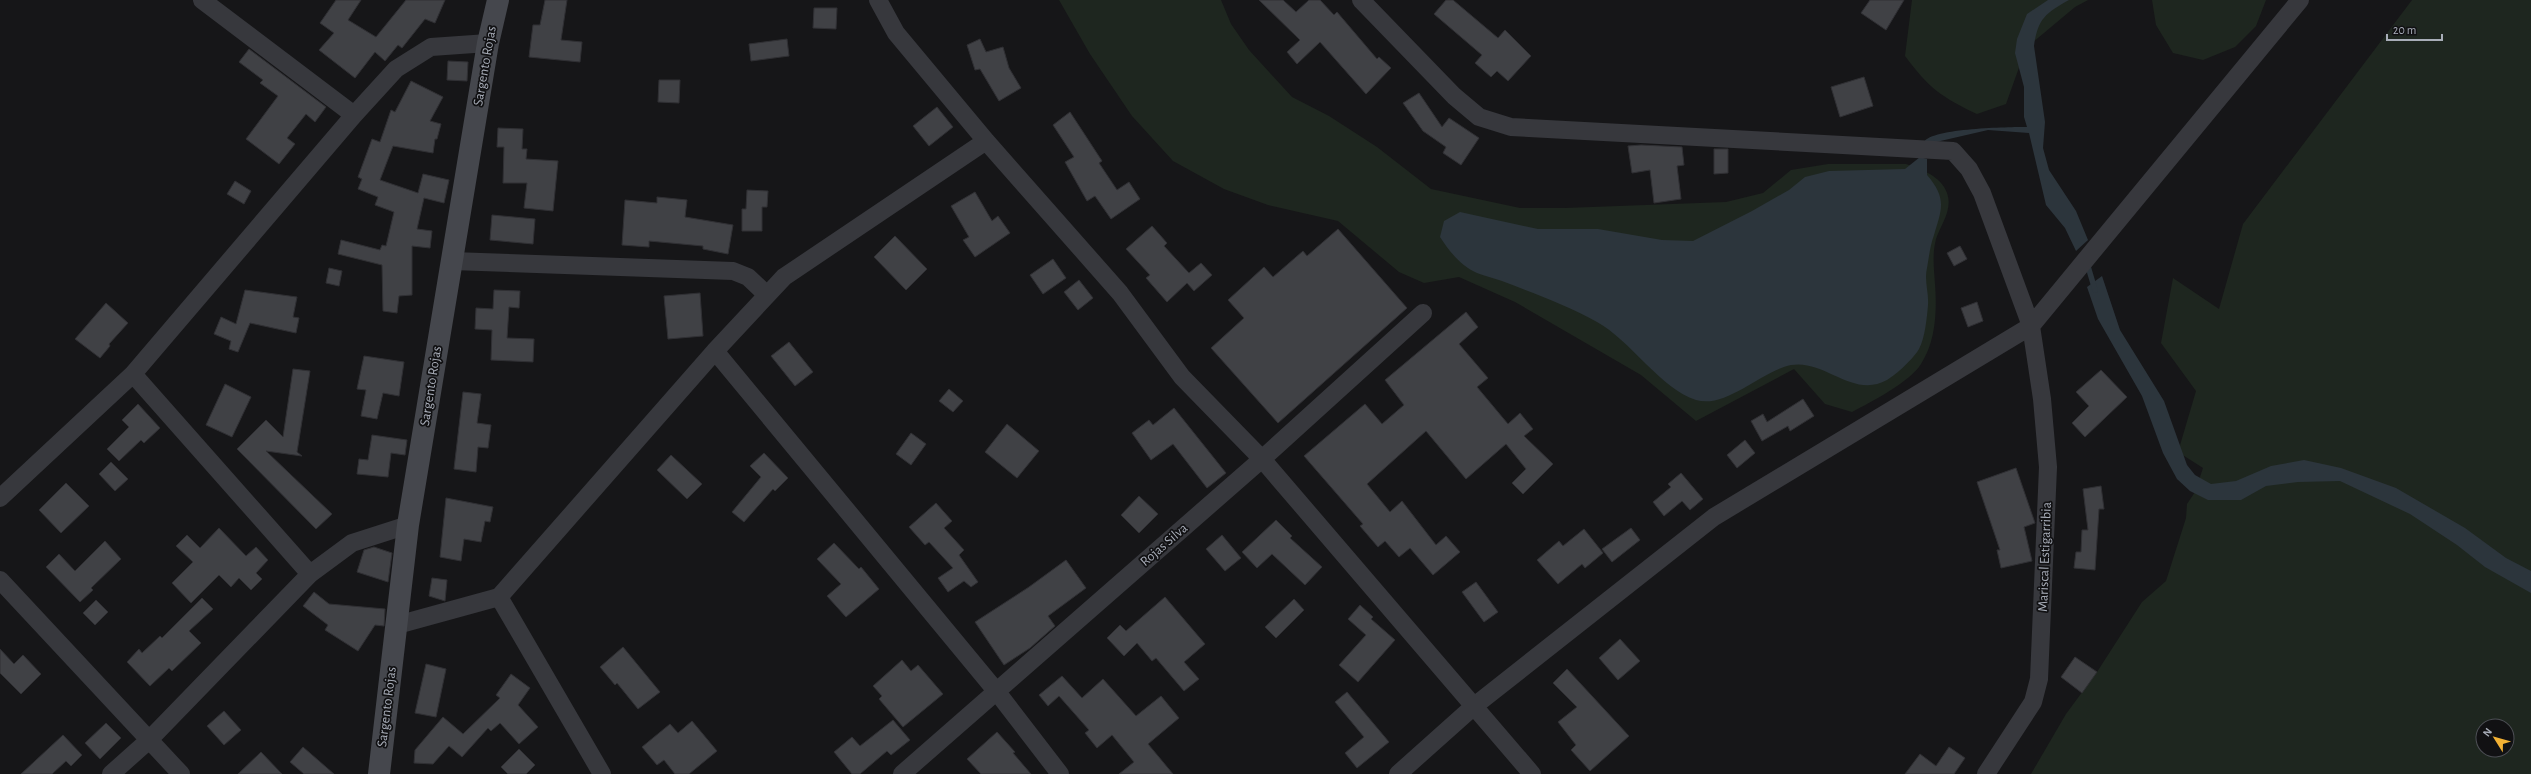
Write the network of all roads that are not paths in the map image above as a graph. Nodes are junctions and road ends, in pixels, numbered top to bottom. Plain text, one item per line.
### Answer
1 (202, 0) edge
2 (498, 0) edge
3 (878, 0) edge
4 (1361, 0) edge
5 (2300, 0) edge
6 (488, 43) junction
7 (354, 114) junction
8 (986, 141) junction
9 (452, 261) junction
10 (767, 295) junction
11 (1423, 313) dead end
12 (2031, 326) junction
13 (715, 351) junction
14 (133, 374) junction
15 (1262, 459) junction
16 (0, 498) edge
17 (408, 525) junction
18 (310, 574) junction
19 (0, 580) edge
20 (499, 597) junction
21 (397, 626) junction
22 (997, 692) junction
23 (1473, 707) junction
24 (148, 741) junction
25 (111, 774) edge
26 (181, 774) edge
27 (379, 774) edge
28 (602, 774) edge
29 (902, 774) edge
30 (1060, 774) edge
31 (1398, 774) edge
32 (1532, 774) edge
33 (1986, 774) edge

1 - 7 street
2 - 6 street, Sargento Rojas
3 - 8 street
4 - 12 street, Mariscal Estigarribia
5 - 12 street
6 - 7 street
6 - 9 street, Sargento Rojas
7 - 14 street
8 - 10 street
8 - 15 street
9 - 10 street
9 - 17 street, Sargento Rojas
10 - 13 street
11 - 15 street, Rojas Silva
12 - 23 street
12 - 33 street, Mariscal Estigarribia
13 - 20 street
13 - 22 street
14 - 16 street
14 - 18 street
15 - 22 street, Rojas Silva
15 - 23 street
17 - 18 street
17 - 21 street, Sargento Rojas
18 - 24 street
19 - 24 street
20 - 21 street
20 - 28 street
21 - 27 street, Sargento Rojas
22 - 29 street, Rojas Silva
22 - 30 street
23 - 31 street
23 - 32 street
24 - 25 street
24 - 26 street

